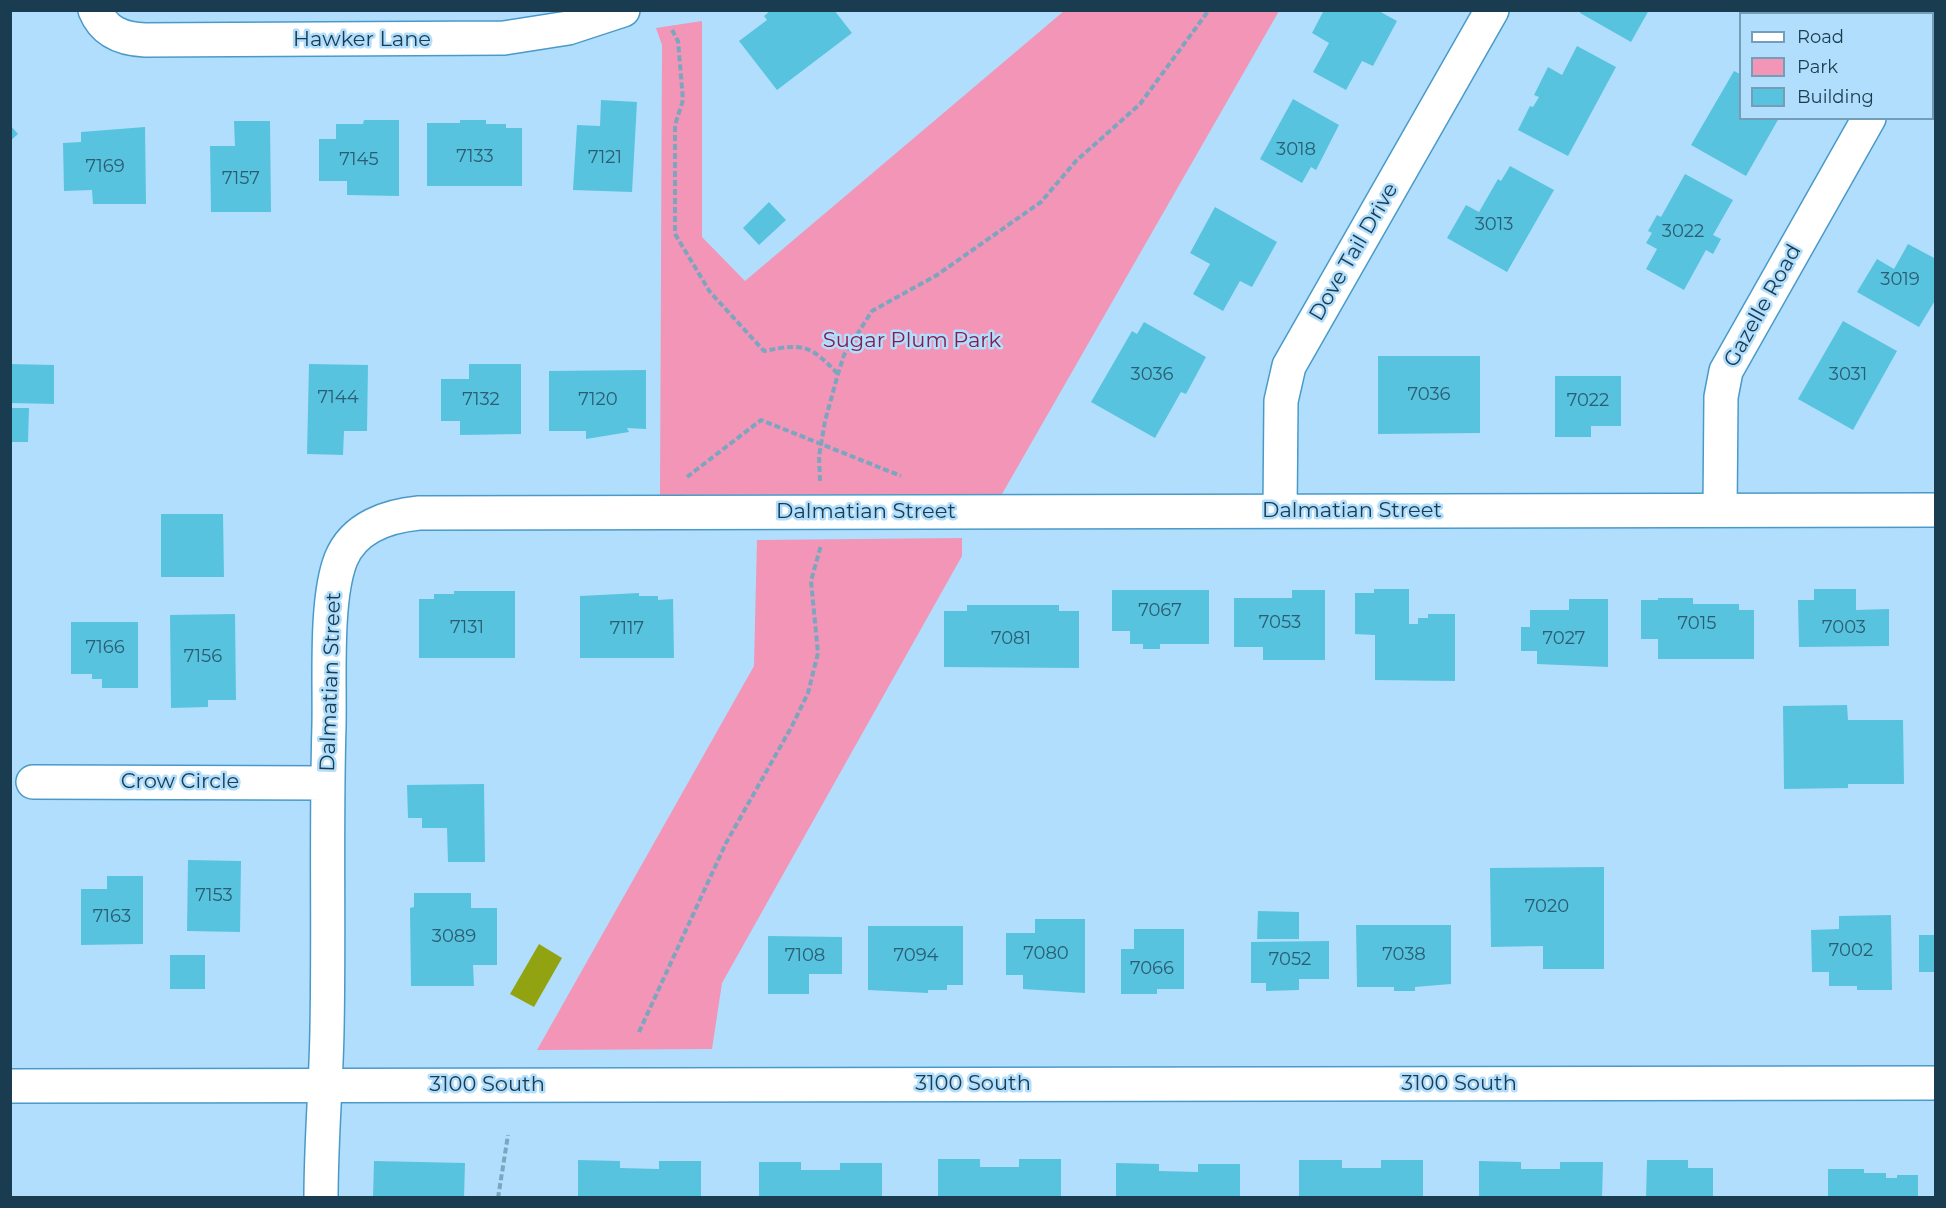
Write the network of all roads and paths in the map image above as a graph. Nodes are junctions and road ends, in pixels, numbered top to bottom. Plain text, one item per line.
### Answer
1 (623, 10) edge
2 (1209, 10) edge
3 (1492, 10) edge
4 (98, 17) edge
5 (672, 30) dead end
6 (1868, 120) edge
7 (838, 374) junction
8 (822, 442) junction
9 (901, 476) dead end
10 (687, 477) dead end
11 (820, 489) dead end
12 (1720, 510) junction
13 (1935, 510) edge
14 (1280, 511) junction
15 (821, 537) dead end
16 (33, 782) dead end
17 (328, 783) junction
18 (639, 1032) dead end
19 (1935, 1083) edge
20 (324, 1085) junction
21 (10, 1086) edge
22 (508, 1135) dead end
23 (321, 1197) edge
24 (498, 1197) edge

1 - 4 street, Hawker Lane
2 - 7 path
3 - 14 street, Dove Tail Drive
5 - 7 path
6 - 12 street, Gazelle Road
7 - 8 path
8 - 9 path
8 - 10 path
8 - 11 path
12 - 13 street, Dalmatian Street
12 - 14 street, Dalmatian Street
14 - 17 street, Dalmatian Street
15 - 18 path
16 - 17 street, Crow Circle
17 - 20 street, Dalmatian Street
19 - 20 street, 3100 South
20 - 21 street, 3100 South
20 - 23 street, Dalmatian Street
22 - 24 path

